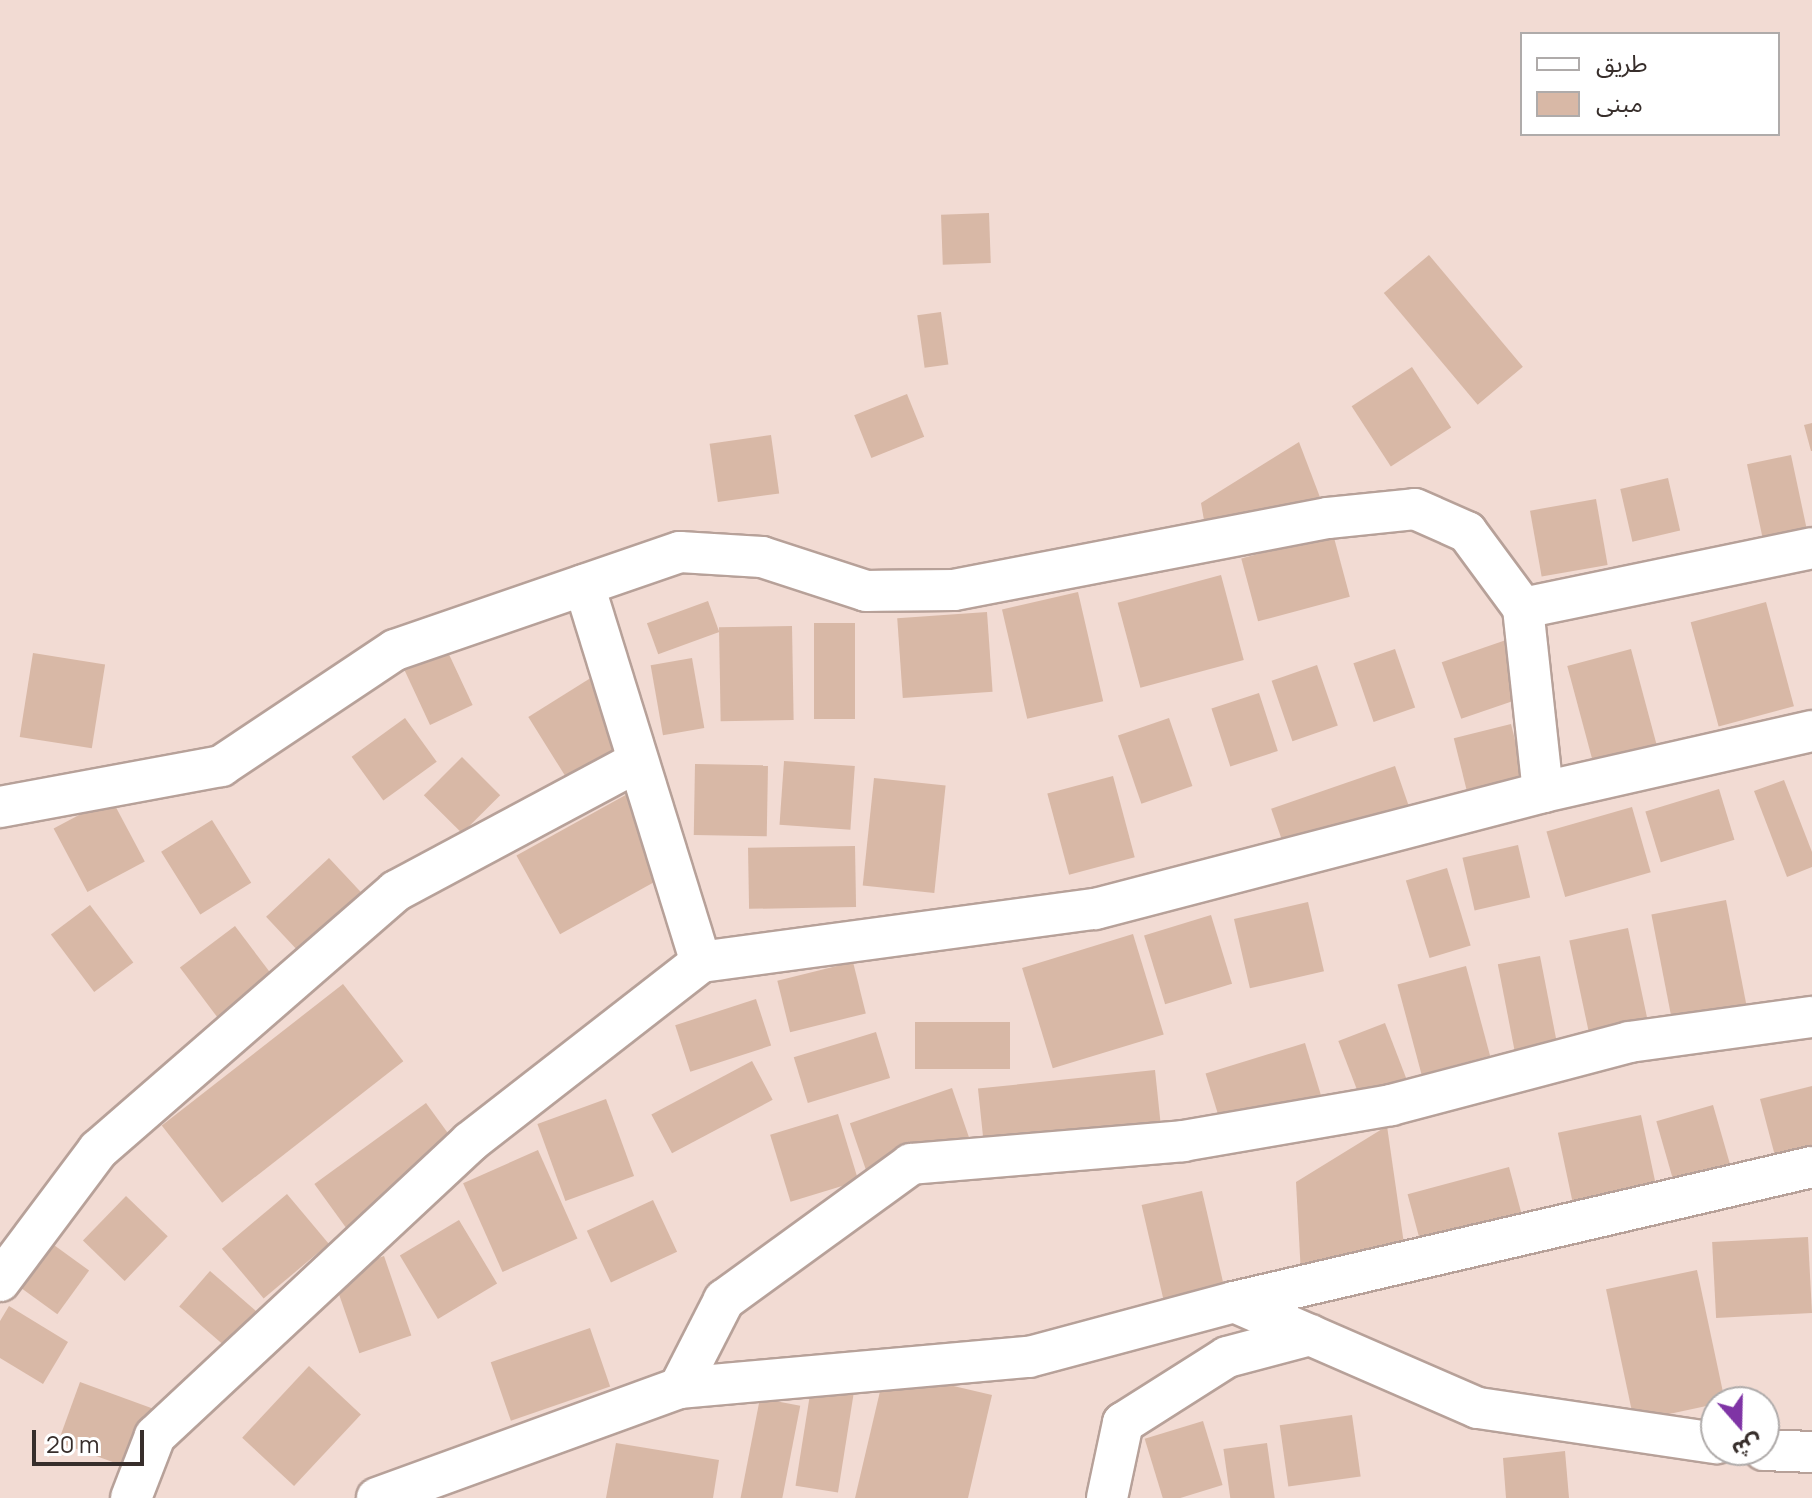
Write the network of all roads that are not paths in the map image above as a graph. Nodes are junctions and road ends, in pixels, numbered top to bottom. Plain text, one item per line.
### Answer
1 (1812, 548) edge
2 (584, 585) junction
3 (1523, 608) junction
4 (1812, 731) edge
5 (637, 762) junction
6 (1543, 792) junction
7 (0, 807) edge
8 (701, 962) junction
9 (1812, 1017) edge
10 (1812, 1167) edge
11 (0, 1281) edge
12 (1234, 1302) junction
13 (1310, 1335) junction
14 (679, 1388) junction
15 (1700, 1441) edge
16 (1780, 1451) edge
17 (1812, 1452) edge
18 (131, 1498) edge
19 (377, 1498) edge
20 (1107, 1498) edge

1 - 3 street
2 - 3 street
2 - 5 street
2 - 7 street
3 - 6 street
4 - 6 street
5 - 8 street
5 - 11 street
6 - 8 street
8 - 18 street
9 - 14 street
10 - 12 street
12 - 13 street
12 - 14 street
13 - 15 street
13 - 20 street
14 - 19 street
16 - 17 street

